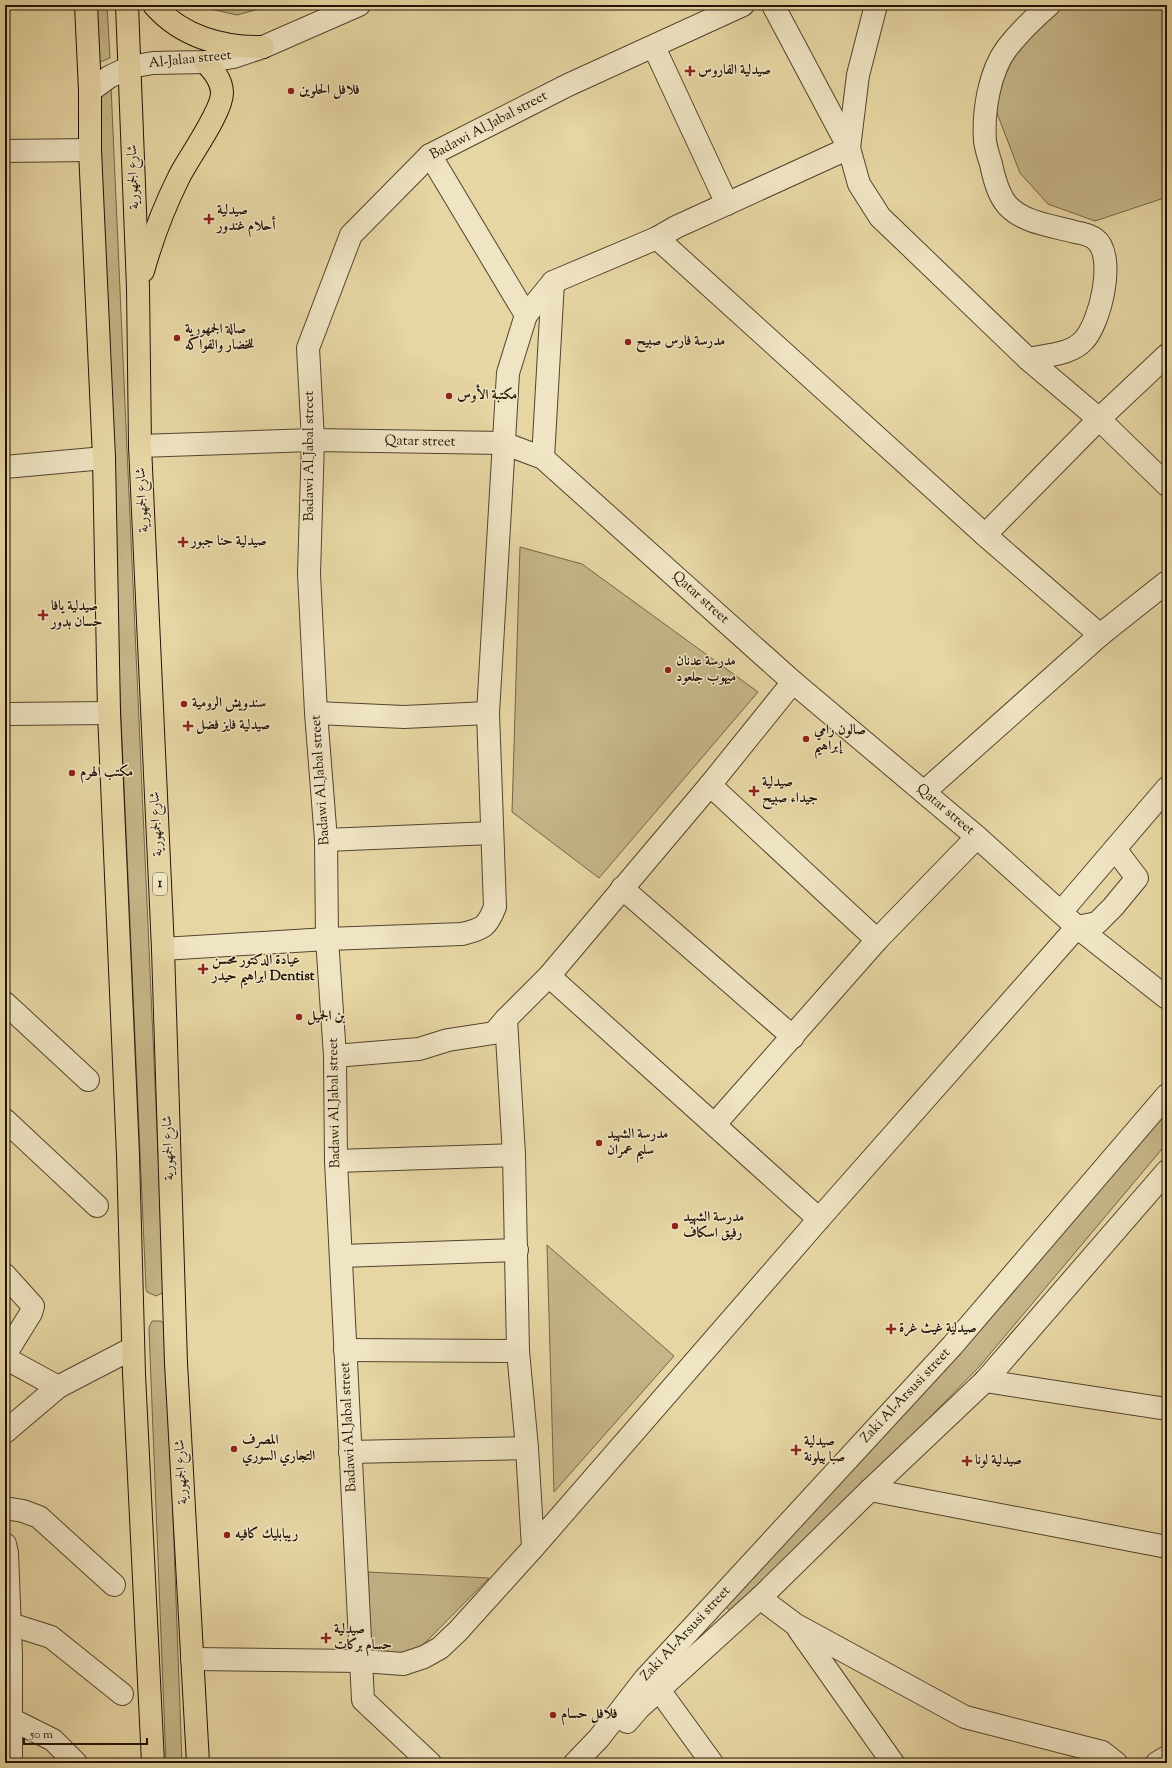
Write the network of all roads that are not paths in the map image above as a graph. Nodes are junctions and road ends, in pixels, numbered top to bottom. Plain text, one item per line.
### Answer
1 (86, 5) edge
2 (127, 5) edge
3 (154, 5) edge
4 (359, 5) edge
5 (743, 5) edge
6 (772, 5) edge
7 (876, 5) edge
8 (1049, 5) edge
9 (264, 47) junction
10 (654, 47) junction
11 (205, 62) junction
12 (130, 67) junction
13 (90, 91) junction
14 (849, 148) junction
15 (90, 150) junction
16 (5, 151) edge
17 (430, 155) junction
18 (727, 204) junction
19 (657, 238) junction
20 (553, 282) junction
21 (138, 288) junction
22 (526, 315) junction
23 (1167, 355) edge
24 (1028, 358) junction
25 (1099, 420) junction
26 (313, 440) junction
27 (503, 443) junction
28 (140, 446) junction
29 (104, 458) junction
30 (543, 458) junction
31 (5, 467) edge
32 (1167, 486) edge
33 (985, 535) junction
34 (1167, 582) edge
35 (1100, 635) junction
36 (794, 682) junction
37 (109, 713) junction
38 (316, 713) junction
39 (488, 713) junction
40 (5, 714) edge
41 (710, 785) junction
42 (1167, 788) edge
43 (924, 792) junction
44 (492, 833) junction
45 (977, 837) junction
46 (326, 840) junction
47 (1115, 848) junction
48 (622, 888) junction
49 (1061, 912) junction
50 (1077, 927) junction
51 (327, 939) junction
52 (877, 940) junction
53 (163, 949) junction
54 (548, 976) junction
55 (1167, 998) edge
56 (5, 1003) edge
57 (506, 1019) junction
58 (793, 1037) junction
59 (335, 1056) junction
60 (88, 1080) dead end
61 (1167, 1095) edge
62 (5, 1120) edge
63 (715, 1124) junction
64 (514, 1155) junction
65 (336, 1161) junction
66 (1167, 1171) edge
67 (98, 1206) dead end
68 (819, 1219) junction
69 (517, 1250) junction
70 (341, 1256) junction
71 (5, 1275) edge
72 (133, 1348) junction
73 (345, 1350) junction
74 (518, 1351) junction
75 (5, 1355) edge
76 (5, 1358) edge
77 (985, 1381) junction
78 (58, 1387) junction
79 (1167, 1409) edge
80 (5, 1432) edge
81 (527, 1448) junction
82 (350, 1452) junction
83 (870, 1490) junction
84 (5, 1508) edge
85 (5, 1544) edge
86 (1167, 1547) edge
87 (533, 1548) junction
88 (114, 1585) dead end
89 (760, 1598) junction
90 (10, 1624) junction
91 (796, 1625) junction
92 (8, 1655) edge
93 (192, 1658) junction
94 (362, 1661) junction
95 (659, 1690) junction
96 (122, 1694) dead end
97 (11, 1719) junction
98 (599, 1738) junction
99 (1167, 1758) edge
100 (11, 1763) edge
101 (76, 1763) edge
102 (153, 1763) edge
103 (198, 1763) edge
104 (430, 1763) edge
105 (575, 1763) edge
106 (712, 1763) edge
107 (893, 1763) edge
108 (1116, 1763) edge
109 (1157, 1763) edge

1 - 13 main road
2 - 12 main road, شارع الجمهورية / 1
3 - 9 main road
4 - 9 street, Al-Jalaa street
5 - 10 street, Badawi Al_Jabal street
6 - 14 street
7 - 14 street
8 - 24 street
9 - 11 street, Al-Jalaa street
10 - 17 street, Badawi Al_Jabal street
10 - 18 street
11 - 12 street, Al-Jalaa street
11 - 21 main road
12 - 13 street, Al-Jalaa street
12 - 21 main road, شارع الجمهورية / 1
13 - 15 main road
14 - 18 street
14 - 24 street
15 - 16 street
15 - 29 main road
17 - 22 street
17 - 26 street, Badawi Al_Jabal street
18 - 19 street
19 - 20 street
19 - 33 street
20 - 22 street
20 - 30 street
21 - 28 main road, شارع الجمهورية / 1
22 - 27 street
23 - 25 street
24 - 25 street
25 - 32 street
25 - 33 street
26 - 27 street, Qatar street
26 - 28 street, Qatar street
26 - 38 street, Badawi Al_Jabal street
27 - 30 street, Qatar street
27 - 39 street
28 - 53 main road, شارع الجمهورية / 1
29 - 31 street
29 - 37 main road
30 - 36 street, Qatar street
33 - 35 street
34 - 35 street
35 - 43 street
36 - 41 street
36 - 43 street, Qatar street
37 - 40 street
37 - 72 main road
38 - 39 street
38 - 46 street, Badawi Al_Jabal street
39 - 44 street
41 - 48 street
41 - 52 street
42 - 47 street
43 - 45 street, Qatar street
44 - 46 street
44 - 51 street
45 - 49 street, Qatar street
45 - 52 street
46 - 51 street, Badawi Al_Jabal street
47 - 49 street
47 - 50 street
48 - 54 street
48 - 58 street
49 - 50 street, Qatar street
50 - 55 street, Qatar street
50 - 68 street
51 - 53 street
51 - 59 street, Badawi Al_Jabal street
52 - 58 street
53 - 93 main road, شارع الجمهورية / 1
54 - 57 street
54 - 63 street
56 - 60 street
57 - 59 street
57 - 64 street
58 - 63 street
59 - 65 street, Badawi Al_Jabal street
61 - 98 street, Zaki Al-Arsusi street
62 - 67 street
63 - 68 street
64 - 65 street
64 - 69 street
65 - 70 street, Badawi Al_Jabal street
66 - 77 street
68 - 87 street
69 - 70 street
69 - 74 street
70 - 73 street, Badawi Al_Jabal street
71 - 75 street
72 - 78 street
72 - 102 main road
73 - 74 street
73 - 82 street, Badawi Al_Jabal street
74 - 81 street
76 - 78 street
77 - 79 street
77 - 83 street
78 - 80 street
81 - 82 street
81 - 87 street
82 - 94 street, Badawi Al_Jabal street
83 - 86 street
83 - 89 street
84 - 88 street
85 - 90 street
87 - 94 street
89 - 91 street
89 - 95 street
90 - 92 street
90 - 96 street
91 - 107 street
91 - 108 street
92 - 97 street
93 - 94 street
93 - 103 main road, شارع الجمهورية / 1
94 - 104 street, Badawi Al_Jabal street
95 - 98 street
95 - 106 street
97 - 100 street
97 - 101 street
98 - 105 street, Zaki Al-Arsusi street
99 - 109 street

